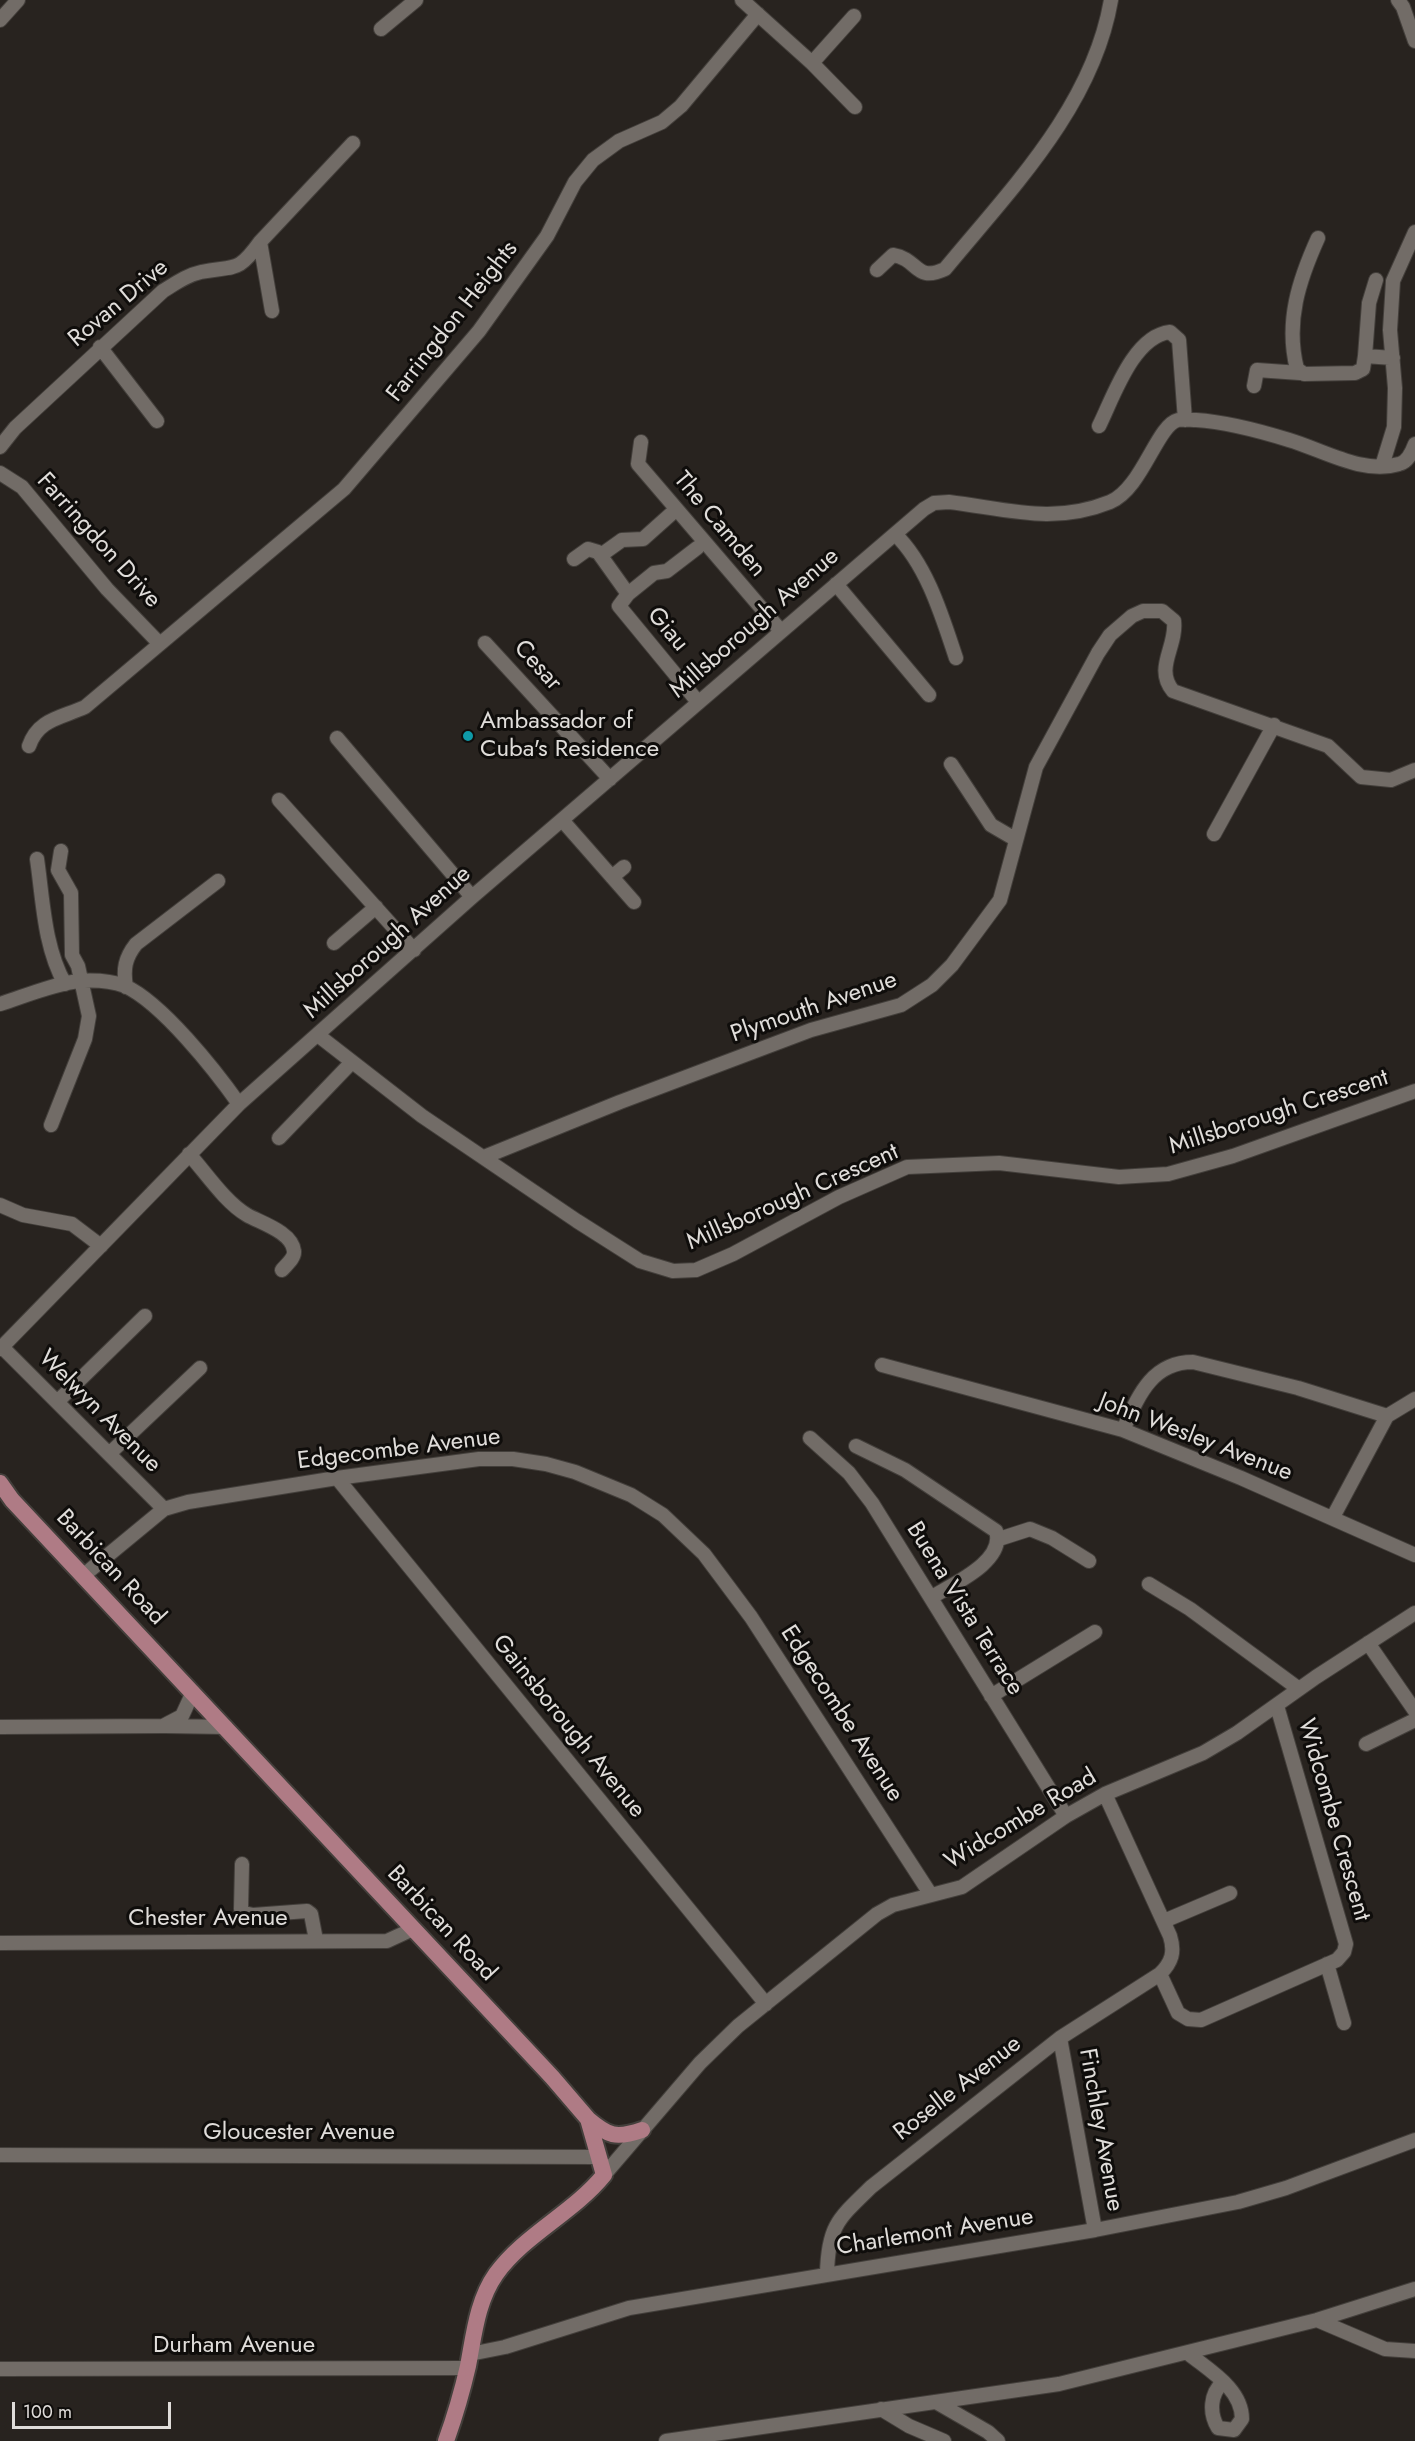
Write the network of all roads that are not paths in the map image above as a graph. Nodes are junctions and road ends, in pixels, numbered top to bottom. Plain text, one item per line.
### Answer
1 (18, 0) edge
2 (416, 0) edge
3 (742, 0) edge
4 (1111, 0) edge
5 (1398, 0) edge
6 (758, 14) junction
7 (854, 16) dead end
8 (0, 20) edge
9 (381, 29) dead end
10 (1415, 41) edge
11 (812, 63) junction
12 (855, 107) dead end
13 (353, 143) dead end
14 (1415, 232) edge
15 (1318, 238) dead end
16 (260, 242) junction
17 (877, 270) dead end
18 (1376, 280) dead end
19 (272, 311) dead end
20 (100, 347) junction
21 (1372, 357) junction
22 (1393, 358) junction
23 (1300, 373) junction
24 (1254, 386) dead end
25 (1185, 420) junction
26 (157, 421) dead end
27 (1099, 426) dead end
28 (641, 442) dead end
29 (1415, 444) edge
30 (0, 447) edge
31 (1382, 466) junction
32 (0, 472) edge
33 (671, 514) dead end
34 (895, 534) junction
35 (697, 548) dead end
36 (601, 555) junction
37 (574, 559) dead end
38 (836, 584) junction
39 (628, 594) junction
40 (781, 631) junction
41 (159, 643) junction
42 (485, 643) dead end
43 (956, 658) dead end
44 (929, 695) dead end
45 (695, 698) junction
46 (1274, 725) junction
47 (337, 738) dead end
48 (29, 746) dead end
49 (951, 764) dead end
50 (1415, 770) edge
51 (607, 776) junction
52 (279, 800) dead end
53 (562, 820) junction
54 (1214, 834) dead end
55 (1015, 839) junction
56 (61, 850) dead end
57 (37, 859) dead end
58 (624, 867) dead end
59 (612, 877) junction
60 (218, 881) dead end
61 (472, 897) junction
62 (634, 902) dead end
63 (376, 907) junction
64 (334, 943) dead end
65 (414, 950) junction
66 (81, 981) junction
67 (65, 984) junction
68 (126, 987) junction
69 (0, 1004) edge
70 (319, 1036) junction
71 (351, 1063) junction
72 (1415, 1091) edge
73 (239, 1104) junction
74 (51, 1125) dead end
75 (279, 1138) dead end
76 (189, 1154) junction
77 (484, 1157) junction
78 (0, 1205) edge
79 (101, 1246) junction
80 (282, 1270) dead end
81 (146, 1316) dead end
82 (1, 1348) edge
83 (882, 1365) dead end
84 (200, 1368) dead end
85 (1415, 1399) edge
86 (57, 1402) junction
87 (1387, 1416) junction
88 (1123, 1430) junction
89 (810, 1438) dead end
90 (856, 1446) dead end
91 (109, 1454) junction
92 (337, 1478) junction
93 (0, 1483) edge
94 (6, 1502) edge
95 (164, 1509) junction
96 (1333, 1517) junction
97 (999, 1539) junction
98 (1415, 1555) edge
99 (1089, 1561) dead end
100 (84, 1575) junction
101 (1149, 1584) dead end
102 (932, 1597) junction
103 (1415, 1614) edge
104 (1095, 1632) dead end
105 (1368, 1643) junction
106 (1299, 1689) junction
107 (193, 1692) junction
108 (992, 1696) junction
109 (1277, 1706) junction
110 (1415, 1711) edge
111 (1415, 1720) edge
112 (163, 1726) junction
113 (0, 1727) edge
114 (226, 1727) junction
115 (1366, 1744) dead end
116 (1105, 1794) junction
117 (1066, 1816) junction
118 (242, 1864) dead end
119 (1230, 1893) dead end
120 (931, 1895) junction
121 (1164, 1921) junction
122 (413, 1929) junction
123 (316, 1940) junction
124 (0, 1942) edge
125 (1327, 1964) junction
126 (1160, 1974) junction
127 (766, 2004) junction
128 (1344, 2023) dead end
129 (1060, 2038) junction
130 (588, 2119) junction
131 (642, 2130) junction
132 (1409, 2142) edge
133 (0, 2155) edge
134 (598, 2157) junction
135 (604, 2175) junction
136 (1095, 2230) junction
137 (827, 2274) junction
138 (1415, 2289) edge
139 (1317, 2320) junction
140 (1415, 2351) edge
141 (1189, 2354) junction
142 (468, 2361) junction
143 (0, 2369) edge
144 (1223, 2382) dead end
145 (936, 2402) junction
146 (881, 2409) junction
147 (446, 2441) edge
148 (666, 2441) edge
149 (944, 2441) edge
150 (998, 2441) edge

1 - 8 street
2 - 9 street
3 - 6 street
4 - 17 street
5 - 10 street
6 - 11 street
6 - 41 street, Farringdon Heights
7 - 11 street
11 - 12 street
13 - 16 street, Rovan Drive
14 - 22 street
15 - 23 street
16 - 19 street
16 - 20 street, Rovan Drive
18 - 21 street
20 - 26 street
20 - 30 street, Rovan Drive
21 - 22 street
21 - 23 street
22 - 31 street
23 - 24 street
25 - 27 street
25 - 31 street
25 - 34 street, Millsborough Avenue
28 - 40 street, The Camden
29 - 31 street
32 - 41 street, Farringdon Drive
33 - 36 street
34 - 38 street, Millsborough Avenue
34 - 43 street
35 - 39 street, Giau
36 - 37 street
36 - 39 street, Giau
38 - 40 street, Millsborough Avenue
38 - 44 street
39 - 45 street, Giau
40 - 45 street, Millsborough Avenue
41 - 48 street, Farringdon Heights
42 - 51 street, Cesar
45 - 51 street, Millsborough Avenue
46 - 50 street, Plymouth Avenue
46 - 54 street
46 - 55 street, Plymouth Avenue
47 - 61 street
49 - 55 street
51 - 53 street, Millsborough Avenue
52 - 63 street
53 - 59 street
53 - 61 street, Millsborough Avenue
55 - 77 street, Plymouth Avenue
56 - 66 street
57 - 67 street
58 - 59 street
59 - 62 street
60 - 68 street
61 - 65 street, Millsborough Avenue
63 - 64 street
63 - 65 street
65 - 70 street, Millsborough Avenue
66 - 67 street
66 - 68 street
66 - 74 street
67 - 69 street
68 - 73 street
70 - 71 street, Millsborough Crescent
70 - 73 street, Millsborough Avenue
71 - 75 street
71 - 77 street, Millsborough Crescent
72 - 77 street, Millsborough Crescent
73 - 76 street, Millsborough Avenue
76 - 79 street, Millsborough Avenue
76 - 80 street
78 - 79 street
79 - 82 street, Millsborough Avenue
81 - 86 street
82 - 86 street, Welwyn Avenue
83 - 88 street, John Wesley Avenue
84 - 91 street
85 - 87 street
86 - 91 street, Welwyn Avenue
87 - 88 street
87 - 96 street
88 - 96 street, John Wesley Avenue
89 - 102 street, Buena Vista Terrace
90 - 97 street
91 - 95 street, Welwyn Avenue
92 - 95 street, Edgecombe Avenue
92 - 120 street, Edgecombe Avenue
92 - 127 street, Gainsborough Avenue
93 - 94 main road, Barbican Road
94 - 100 main road, Barbican Road
95 - 100 street, Edgecombe Avenue
96 - 98 street, John Wesley Avenue
97 - 99 street
97 - 102 street
100 - 107 main road, Barbican Road
101 - 106 street
102 - 108 street, Buena Vista Terrace
103 - 105 street, Widcombe Road
104 - 108 street
105 - 106 street, Widcombe Road
105 - 110 street
106 - 109 street, Widcombe Road
107 - 112 street
107 - 114 main road, Barbican Road
108 - 117 street, Buena Vista Terrace
109 - 116 street, Widcombe Road
109 - 125 street, Widcombe Crescent
111 - 115 street
112 - 113 street
112 - 114 street
114 - 122 main road, Barbican Road
116 - 117 street, Widcombe Road
116 - 121 street
117 - 120 street, Widcombe Road
118 - 123 street
119 - 121 street
120 - 127 street, Widcombe Road
121 - 126 street
122 - 123 street, Chester Avenue
122 - 130 main road, Barbican Road
123 - 124 street, Chester Avenue
125 - 126 street, Widcombe Crescent
125 - 128 street
126 - 129 street, Roselle Avenue
127 - 131 street, Widcombe Road
129 - 136 street, Finchley Avenue
129 - 137 street, Roselle Avenue
130 - 131 main road
130 - 134 main road, Barbican Road
131 - 135 street, Widcombe Road
132 - 136 street, Charlemont Avenue
133 - 134 street, Gloucester Avenue
134 - 135 main road, Barbican Road
135 - 142 main road
136 - 137 street, Charlemont Avenue
137 - 142 street, Charlemont Avenue
138 - 139 street
139 - 140 street
139 - 141 street
141 - 144 street
141 - 145 street
142 - 143 street, Durham Avenue
142 - 147 main road
145 - 146 street
145 - 150 street
146 - 148 street
146 - 149 street

